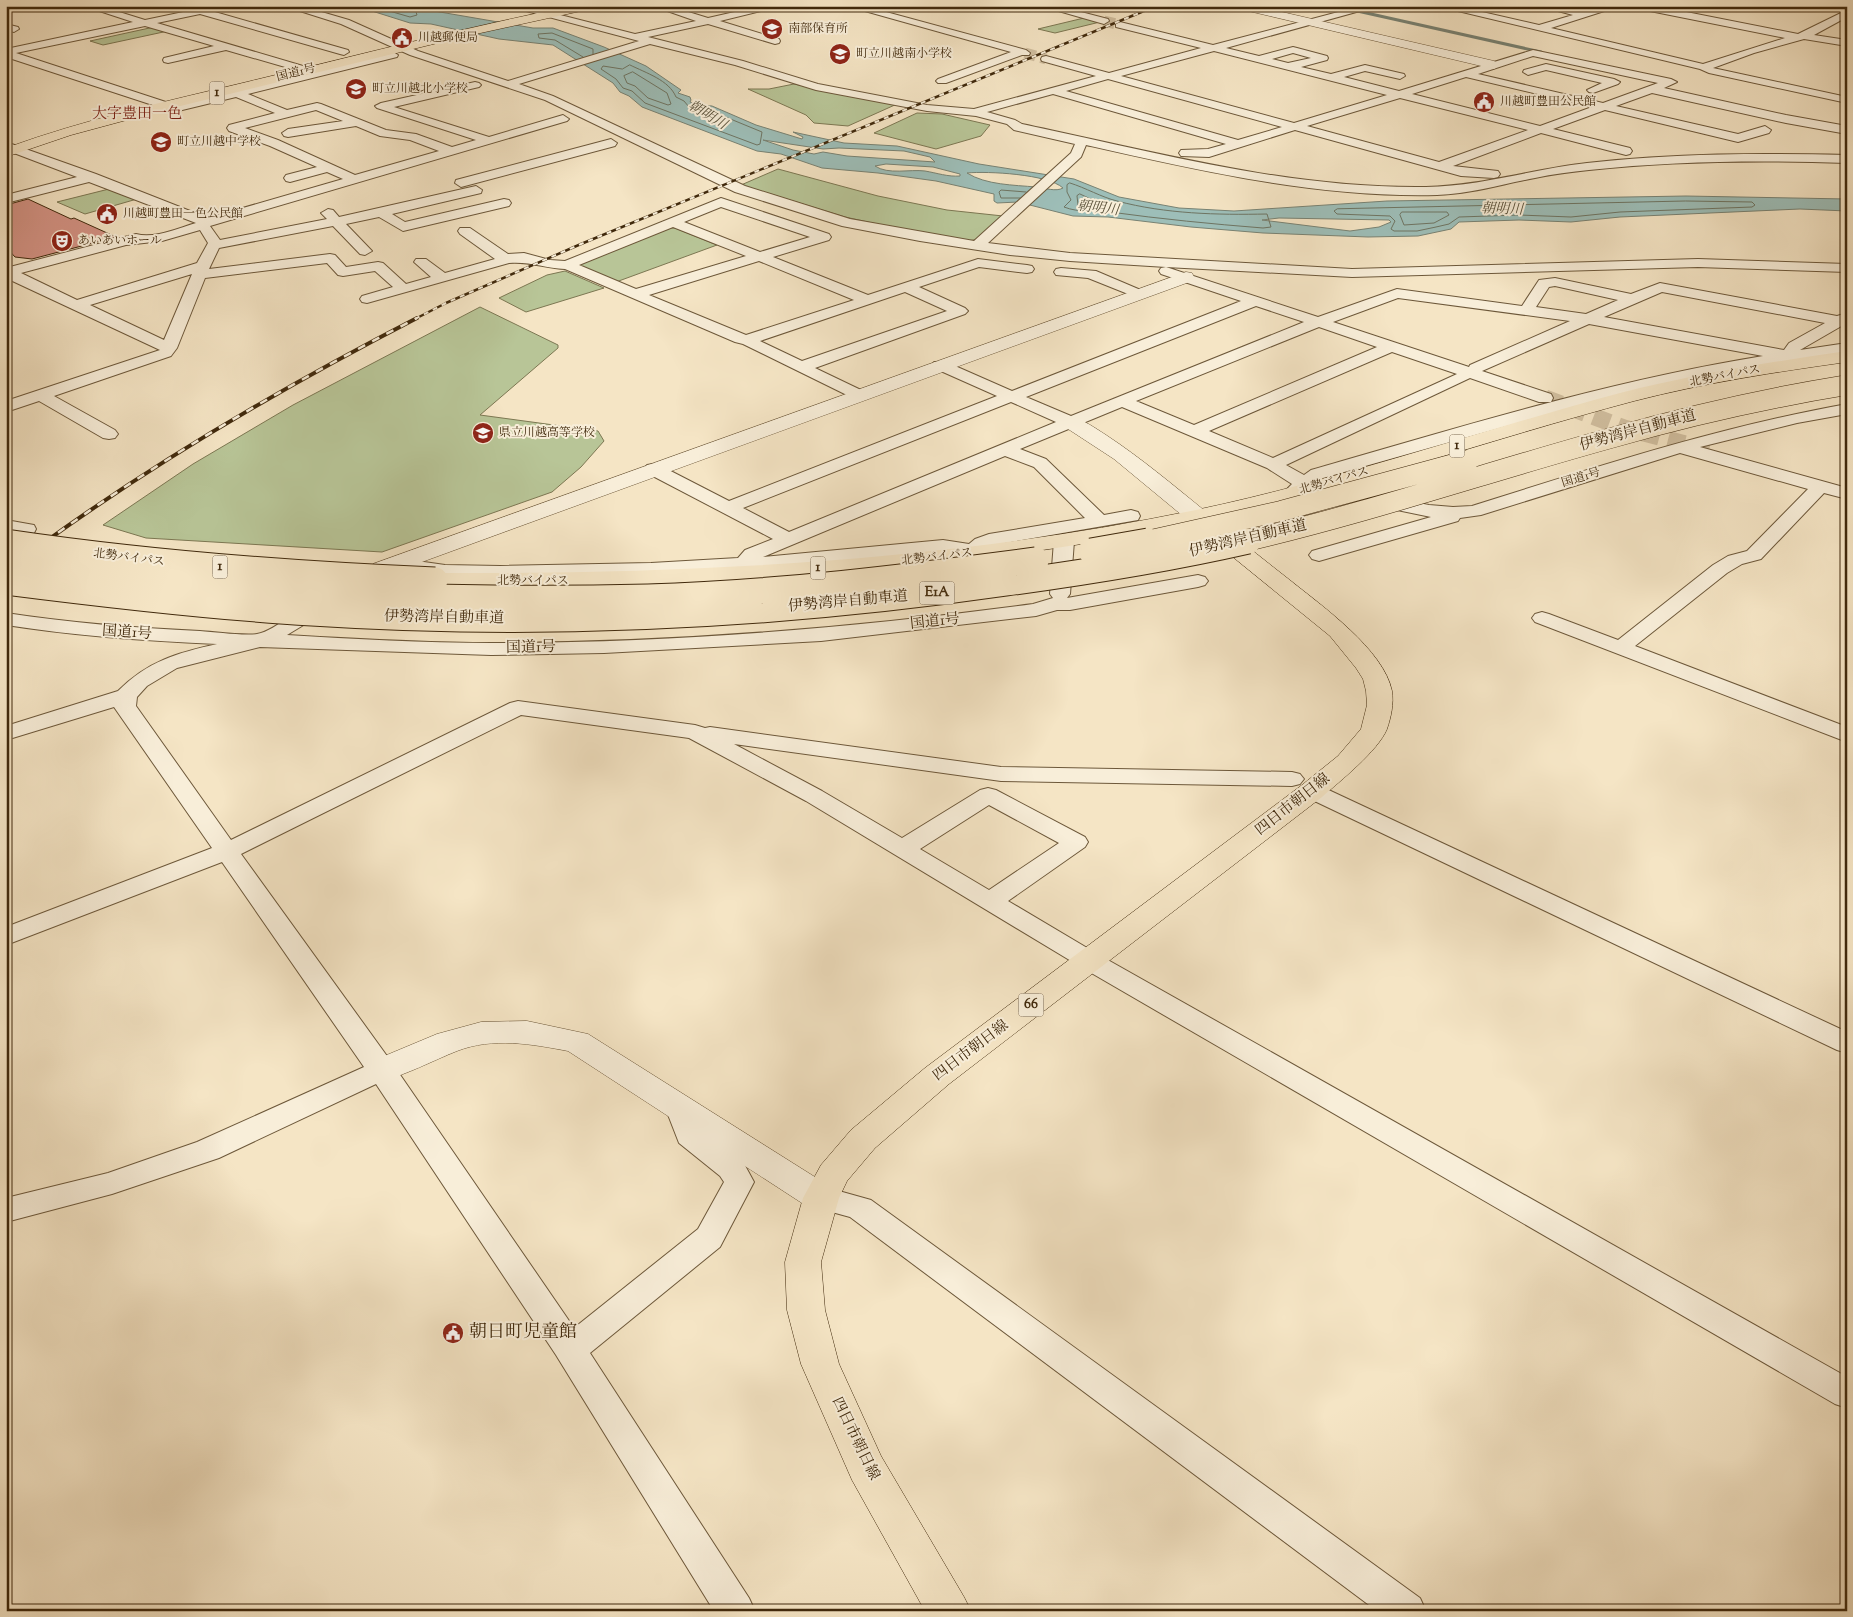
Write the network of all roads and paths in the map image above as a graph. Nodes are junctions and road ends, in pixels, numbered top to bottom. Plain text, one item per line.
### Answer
1 (89, 6) edge
2 (182, 6) edge
3 (289, 6) edge
4 (512, 6) edge
5 (590, 6) edge
6 (658, 6) edge
7 (776, 6) edge
8 (852, 6) edge
9 (1046, 6) edge
10 (1240, 6) edge
11 (1372, 6) edge
12 (1442, 6) edge
13 (1544, 6) edge
14 (1615, 6) edge
15 (1642, 6) edge
16 (200, 11) junction
17 (1712, 12) dead end
18 (535, 13) edge
19 (1847, 13) edge
20 (1586, 15) junction
21 (1696, 17) junction
22 (709, 21) junction
23 (1104, 21) tunnel mouth
24 (145, 23) junction
25 (277, 23) dead end
26 (1311, 23) junction
27 (1120, 25) tunnel mouth
28 (257, 28) junction
29 (1540, 29) junction
30 (27, 34) dead end
31 (634, 37) junction
32 (1800, 37) junction
33 (6, 38) edge
34 (296, 39) junction
35 (649, 41) junction
36 (775, 41) dead end
37 (278, 43) dead end
38 (1847, 43) edge
39 (70, 46) dead end
40 (226, 47) junction
41 (326, 47) junction
42 (1214, 48) junction
43 (256, 51) junction
44 (307, 51) dead end
45 (397, 51) junction
46 (6, 52) edge
47 (344, 52) dead end
48 (288, 56) dead end
49 (18, 57) junction
50 (51, 57) dead end
51 (1046, 59) tunnel mouth
52 (1259, 59) junction
53 (168, 60) dead end
54 (233, 60) dead end
55 (270, 60) junction
56 (32, 61) junction
57 (1718, 62) junction
58 (1494, 65) junction
59 (1741, 65) dead end
60 (1290, 67) junction
61 (299, 68) dead end
62 (1706, 68) junction
63 (1528, 72) junction
64 (1463, 74) junction
65 (1111, 76) junction
66 (1400, 76) dead end
67 (1331, 77) junction
68 (942, 81) dead end
69 (1670, 82) junction
70 (506, 84) junction
71 (475, 85) dead end
72 (1651, 89) junction
73 (1593, 90) junction
74 (1054, 91) junction
75 (237, 93) junction
76 (1398, 94) junction
77 (1627, 98) junction
78 (1847, 100) edge
79 (1646, 102) dead end
80 (164, 106) junction
81 (1602, 107) junction
82 (927, 108) junction
83 (976, 113) junction
84 (286, 114) junction
85 (358, 122) junction
86 (1738, 123) dead end
87 (1018, 126) junction
88 (1295, 126) junction
89 (1539, 130) junction
90 (288, 134) dead end
91 (595, 135) dead end
92 (1074, 138) junction
93 (1843, 141) edge
94 (492, 143) junction
95 (610, 143) junction
96 (1239, 144) junction
97 (10, 149) edge
98 (626, 151) dead end
99 (453, 152) junction
100 (1626, 152) dead end
101 (516, 156) dead end
102 (1847, 159) edge
103 (418, 162) junction
104 (654, 162) dead end
105 (533, 163) junction
106 (1440, 166) junction
107 (327, 168) junction
108 (432, 168) dead end
109 (1552, 171) junction
110 (446, 175) dead end
111 (92, 177) junction
112 (713, 177) junction
113 (290, 178) dead end
114 (356, 180) junction
115 (461, 183) junction
116 (325, 189) junction
117 (476, 190) junction
118 (6, 200) edge
119 (381, 213) junction
120 (336, 221) junction
121 (673, 222) junction
122 (205, 224) junction
123 (879, 230) junction
124 (465, 231) dead end
125 (214, 245) junction
126 (978, 246) junction
127 (365, 251) dead end
128 (1029, 253) junction
129 (760, 256) junction
130 (505, 259) junction
131 (421, 262) dead end
132 (978, 263) junction
133 (567, 265) junction
134 (1847, 268) edge
135 (1523, 269) junction
136 (201, 270) junction
137 (7, 272) edge
138 (1186, 277) junction
139 (442, 278) junction
140 (906, 287) junction
141 (1660, 287) junction
142 (403, 289) junction
143 (635, 294) junction
144 (1138, 294) junction
145 (367, 299) dead end
146 (1633, 299) junction
147 (868, 300) junction
148 (1255, 301) junction
149 (75, 305) junction
150 (1526, 310) junction
151 (1588, 319) junction
152 (1843, 319) edge
153 (1318, 322) junction
154 (747, 340) junction
155 (1392, 346) junction
156 (169, 348) junction
157 (1847, 348) edge
158 (1424, 356) junction
159 (1789, 356) junction
160 (1847, 356) edge
161 (940, 365) junction
162 (802, 367) junction
163 (1847, 370) edge
164 (1470, 372) junction
165 (1847, 385) edge
166 (857, 395) junction
167 (41, 396) junction
168 (1009, 396) junction
169 (1122, 401) junction
170 (1574, 402) junction
171 (1548, 403) junction
172 (6, 407) edge
173 (1847, 409) edge
174 (1072, 422) junction
175 (1195, 431) junction
176 (110, 434) dead end
177 (1711, 445) junction
178 (1680, 447) junction
179 (1006, 450) junction
180 (1273, 464) junction
181 (653, 469) junction
182 (1847, 481) edge
183 (1821, 486) junction
184 (1302, 488) junction
185 (1847, 488) edge
186 (1847, 494) edge
187 (727, 508) junction
188 (1453, 513) junction
189 (1130, 516) dead end
190 (1196, 516) junction
191 (1100, 522) junction
192 (6, 526) edge
193 (27, 529) dead end
194 (788, 539) junction
195 (1064, 540) junction
196 (6, 542) edge
197 (982, 546) junction
198 (1319, 554) dead end
199 (6, 561) edge
200 (747, 564) junction
201 (390, 565) junction
202 (1198, 581) dead end
203 (6, 582) edge
204 (1055, 604) junction
205 (1542, 618) dead end
206 (6, 619) edge
207 (258, 641) junction
208 (1620, 648) junction
209 (126, 696) junction
210 (696, 732) junction
211 (6, 733) edge
212 (1847, 735) edge
213 (1302, 785) junction
214 (902, 849) junction
215 (227, 851) junction
216 (990, 901) junction
217 (6, 937) edge
218 (1090, 961) junction
219 (1847, 1043) edge
220 (382, 1070) junction
221 (679, 1107) junction
222 (821, 1198) junction
223 (6, 1210) edge
224 (570, 1350) junction
225 (1847, 1394) edge
226 (736, 1611) edge
227 (948, 1611) edge
228 (1407, 1611) edge

1 - 24 street
2 - 16 street
3 - 45 street
4 - 18 street
5 - 18 main road, 国道1号 / 1
6 - 22 street
7 - 22 street
8 - 68 street
9 - 23 street
10 - 26 street
11 - 26 street
12 - 29 street
13 - 20 street
14 - 20 street
15 - 21 street
16 - 24 street
16 - 28 street
17 - 21 street
18 - 31 street
18 - 45 main road, 国道1号 / 1
19 - 32 street
20 - 29 street
21 - 32 street
22 - 31 street
22 - 36 street
24 - 40 street
24 - 46 street
25 - 28 street
26 - 42 street
26 - 58 street
27 - 42 street
28 - 34 street
29 - 62 street
30 - 33 street
31 - 35 street
32 - 38 street
32 - 57 street
34 - 37 street
34 - 41 street
35 - 70 street
35 - 82 street
39 - 49 street
40 - 43 street
40 - 53 street
41 - 44 street
41 - 47 street
42 - 52 street
42 - 65 street
43 - 54 street
43 - 55 street
45 - 70 street
45 - 75 street
45 - 80 main road, 国道1号 / 1
46 - 49 street
48 - 55 street
49 - 56 street
50 - 56 street
51 - 65 street
52 - 60 street
52 - 60 street
55 - 61 street
56 - 80 street
57 - 59 street
57 - 62 street
58 - 63 street
58 - 64 street
58 - 69 street
60 - 67 street
62 - 69 street
62 - 78 street
63 - 73 street
63 - 73 street
64 - 76 street
64 - 81 street
65 - 74 street
65 - 88 street
66 - 67 street
67 - 76 street
69 - 72 street
70 - 94 street
70 - 112 street
71 - 94 street
72 - 77 street
72 - 93 street
73 - 77 street
74 - 83 street
74 - 96 street
75 - 80 street
75 - 84 street
76 - 88 street
76 - 89 street
77 - 79 street
77 - 81 street
80 - 97 main road, 国道1号 / 1
81 - 86 street
81 - 89 street
82 - 83 street
82 - 87 street
83 - 87 street
84 - 85 street
84 - 107 street
85 - 90 street
85 - 99 street
87 - 92 street
88 - 96 street
88 - 106 street
89 - 100 street
89 - 106 street
91 - 95 street
92 - 96 street
92 - 109 street
92 - 126 street
94 - 99 street
95 - 98 street
95 - 105 street
97 - 111 street
99 - 103 street
101 - 105 street
102 - 109 street
103 - 108 street
103 - 114 street
104 - 112 street
105 - 115 street
106 - 109 street
107 - 113 street
107 - 114 street
110 - 115 street
111 - 118 street
111 - 122 street
112 - 123 street
114 - 116 street
115 - 117 street
116 - 120 street
116 - 122 street
117 - 119 street
117 - 119 street
119 - 120 street
120 - 125 street
120 - 127 street
121 - 129 street
121 - 129 street
121 - 133 street
122 - 125 street
122 - 137 street
123 - 126 street
123 - 132 street
124 - 130 street
125 - 136 street
126 - 128 street
128 - 135 street
128 - 138 street
129 - 143 street
129 - 147 street
130 - 133 street
130 - 139 street
131 - 139 street
132 - 140 street
132 - 144 street
133 - 143 street
134 - 135 street
135 - 141 street
136 - 142 street
136 - 149 street
136 - 156 street
137 - 149 street
138 - 144 street
138 - 148 street
139 - 142 street
140 - 147 street
140 - 162 street
141 - 146 street
141 - 152 street
142 - 145 street
143 - 154 street
144 - 161 street
146 - 150 street
146 - 151 street
147 - 154 street
148 - 153 street
148 - 168 street
149 - 156 street
150 - 151 street
150 - 153 street
151 - 159 street
151 - 164 street
152 - 159 street
153 - 155 street
153 - 169 street
154 - 162 street
155 - 158 street
155 - 175 street
156 - 167 street
157 - 159 street
158 - 164 street
158 - 171 street
159 - 170 street
160 - 184 main road, 北勢バイパス / 1
161 - 166 street
161 - 168 street
162 - 166 street
163 - 199 main road, 伊勢湾岸自動車道 / E1A, bridge
164 - 170 street
164 - 171 street
164 - 180 street
165 - 203 main road, 伊勢湾岸自動車道 / E1A, bridge
166 - 181 street
167 - 172 street
167 - 176 street
168 - 174 street
168 - 187 street
169 - 174 street
169 - 175 street
170 - 171 street
171 - 184 street
173 - 177 street, 国道1号
174 - 179 street
174 - 190 street
175 - 180 street
177 - 178 street, 国道1号
177 - 182 street
177 - 185 street
178 - 183 street
178 - 188 street, 国道1号
179 - 191 street
179 - 194 street
180 - 184 street
181 - 187 street
181 - 201 street
183 - 186 street
183 - 208 street
184 - 188 street
184 - 190 main road, 北勢バイパス / 1
187 - 194 street
188 - 198 street, 国道1号
189 - 191 street
190 - 195 main road, 北勢バイパス / 1
190 - 213 main road, 四日市朝日線 / 66
191 - 197 street
192 - 193 street
194 - 200 street
195 - 197 main road, 北勢バイパス / 1
195 - 204 street
196 - 197 main road, 北勢バイパス / 1, bridge
197 - 200 street
200 - 201 street
201 - 207 street
202 - 204 street, 国道1号
204 - 207 street, 国道1号
205 - 208 street
206 - 207 street, 国道1号
207 - 209 street
208 - 212 street
209 - 211 street
209 - 215 street
210 - 213 street
210 - 214 street
210 - 215 street
213 - 218 main road, 四日市朝日線 / 66
213 - 219 street
214 - 216 street
214 - 216 street
215 - 217 street
215 - 220 street
216 - 218 street
218 - 222 main road, 四日市朝日線 / 66
218 - 225 street
220 - 221 street
220 - 223 street
220 - 224 street
221 - 222 street
221 - 224 street
222 - 227 main road, 四日市朝日線 / 66
222 - 228 street
224 - 226 street

